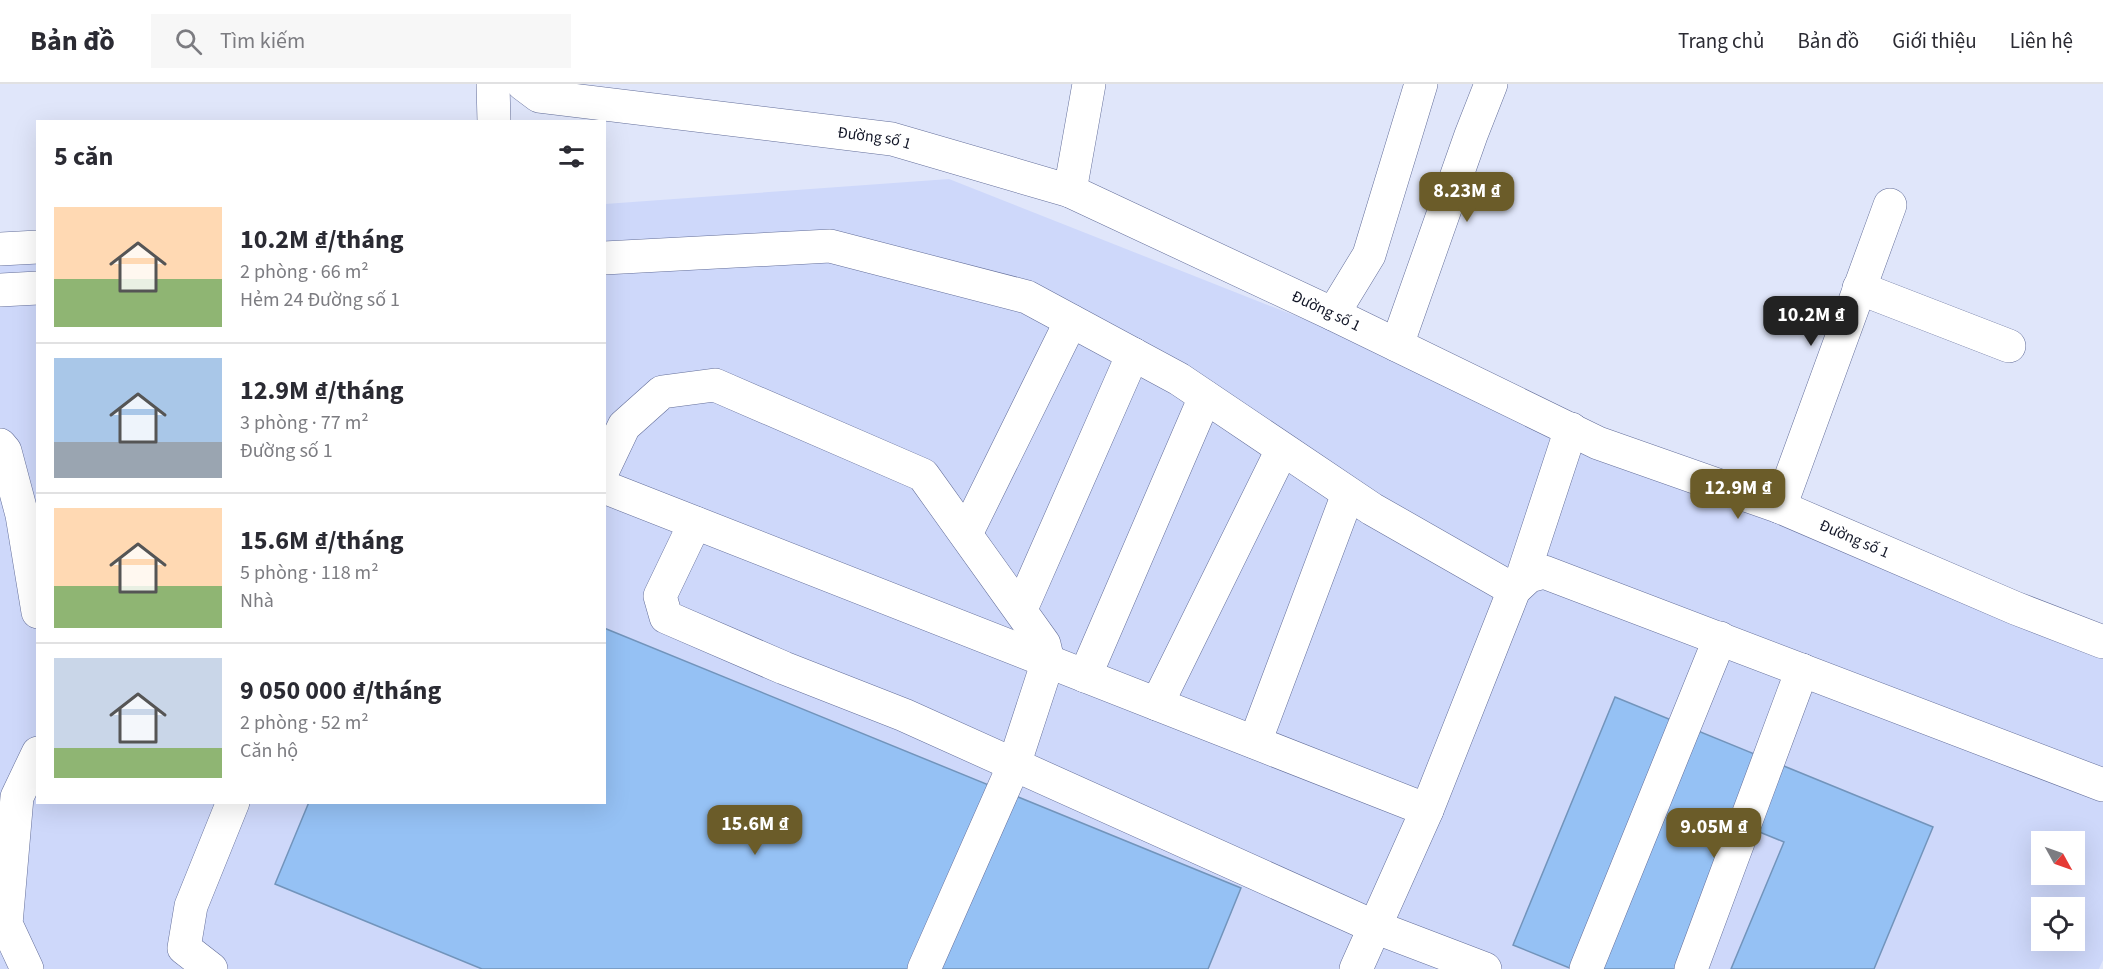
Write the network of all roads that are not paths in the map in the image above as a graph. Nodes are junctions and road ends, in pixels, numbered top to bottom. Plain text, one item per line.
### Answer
1 (493, 84) edge
2 (523, 84) edge
3 (1089, 84) edge
4 (1421, 84) edge
5 (1491, 84) edge
6 (494, 120) edge
7 (1070, 191) junction
8 (1890, 205) dead end
9 (36, 247) edge
10 (0, 249) edge
11 (606, 258) edge
12 (36, 288) edge
13 (1859, 288) junction
14 (0, 290) edge
15 (1334, 314) junction
16 (1071, 321) junction
17 (1397, 345) junction
18 (2009, 346) dead end
19 (1133, 354) junction
20 (1205, 397) junction
21 (1571, 429) junction
22 (0, 445) edge
23 (1282, 450) junction
24 (606, 464) edge
25 (606, 489) edge
26 (1348, 494) junction
27 (1780, 507) junction
28 (695, 523) junction
29 (966, 534) junction
30 (1517, 585) junction
31 (36, 600) edge
32 (1021, 609) junction
33 (1720, 638) junction
34 (2103, 642) edge
35 (1048, 661) junction
36 (1802, 670) junction
37 (1085, 676) junction
38 (1157, 704) junction
39 (1255, 742) junction
40 (36, 757) edge
41 (1014, 765) junction
42 (2103, 785) edge
43 (232, 804) edge
44 (1427, 810) junction
45 (1375, 927) junction
46 (27, 969) edge
47 (211, 969) edge
48 (924, 969) edge
49 (1356, 969) edge
50 (1485, 969) edge
51 (1586, 969) edge
52 (1691, 969) edge

1 - 6 street
2 - 7 street, Đường số 1
3 - 7 street
4 - 15 street
5 - 17 street
7 - 15 street, Đường số 1
8 - 13 street
9 - 10 street
11 - 16 street
12 - 14 street
13 - 18 street
13 - 27 street
15 - 17 street, Đường số 1
16 - 19 street
16 - 29 street
17 - 21 street, Đường số 1
19 - 20 street
19 - 32 street
20 - 23 street
20 - 37 street
21 - 27 street, Đường số 1
21 - 30 street
22 - 31 street
23 - 26 street
23 - 38 street
24 - 29 street
25 - 28 street
26 - 30 street
26 - 39 street
27 - 34 street, Đường số 1
28 - 35 street
28 - 41 street
29 - 32 street
30 - 33 street
30 - 44 street
32 - 35 street
33 - 36 street
33 - 51 street
35 - 37 street
35 - 41 street
36 - 42 street
36 - 52 street
37 - 38 street
38 - 39 street
39 - 44 street
40 - 46 street
41 - 45 street
41 - 48 street
43 - 47 street
44 - 45 street
45 - 49 street
45 - 50 street

